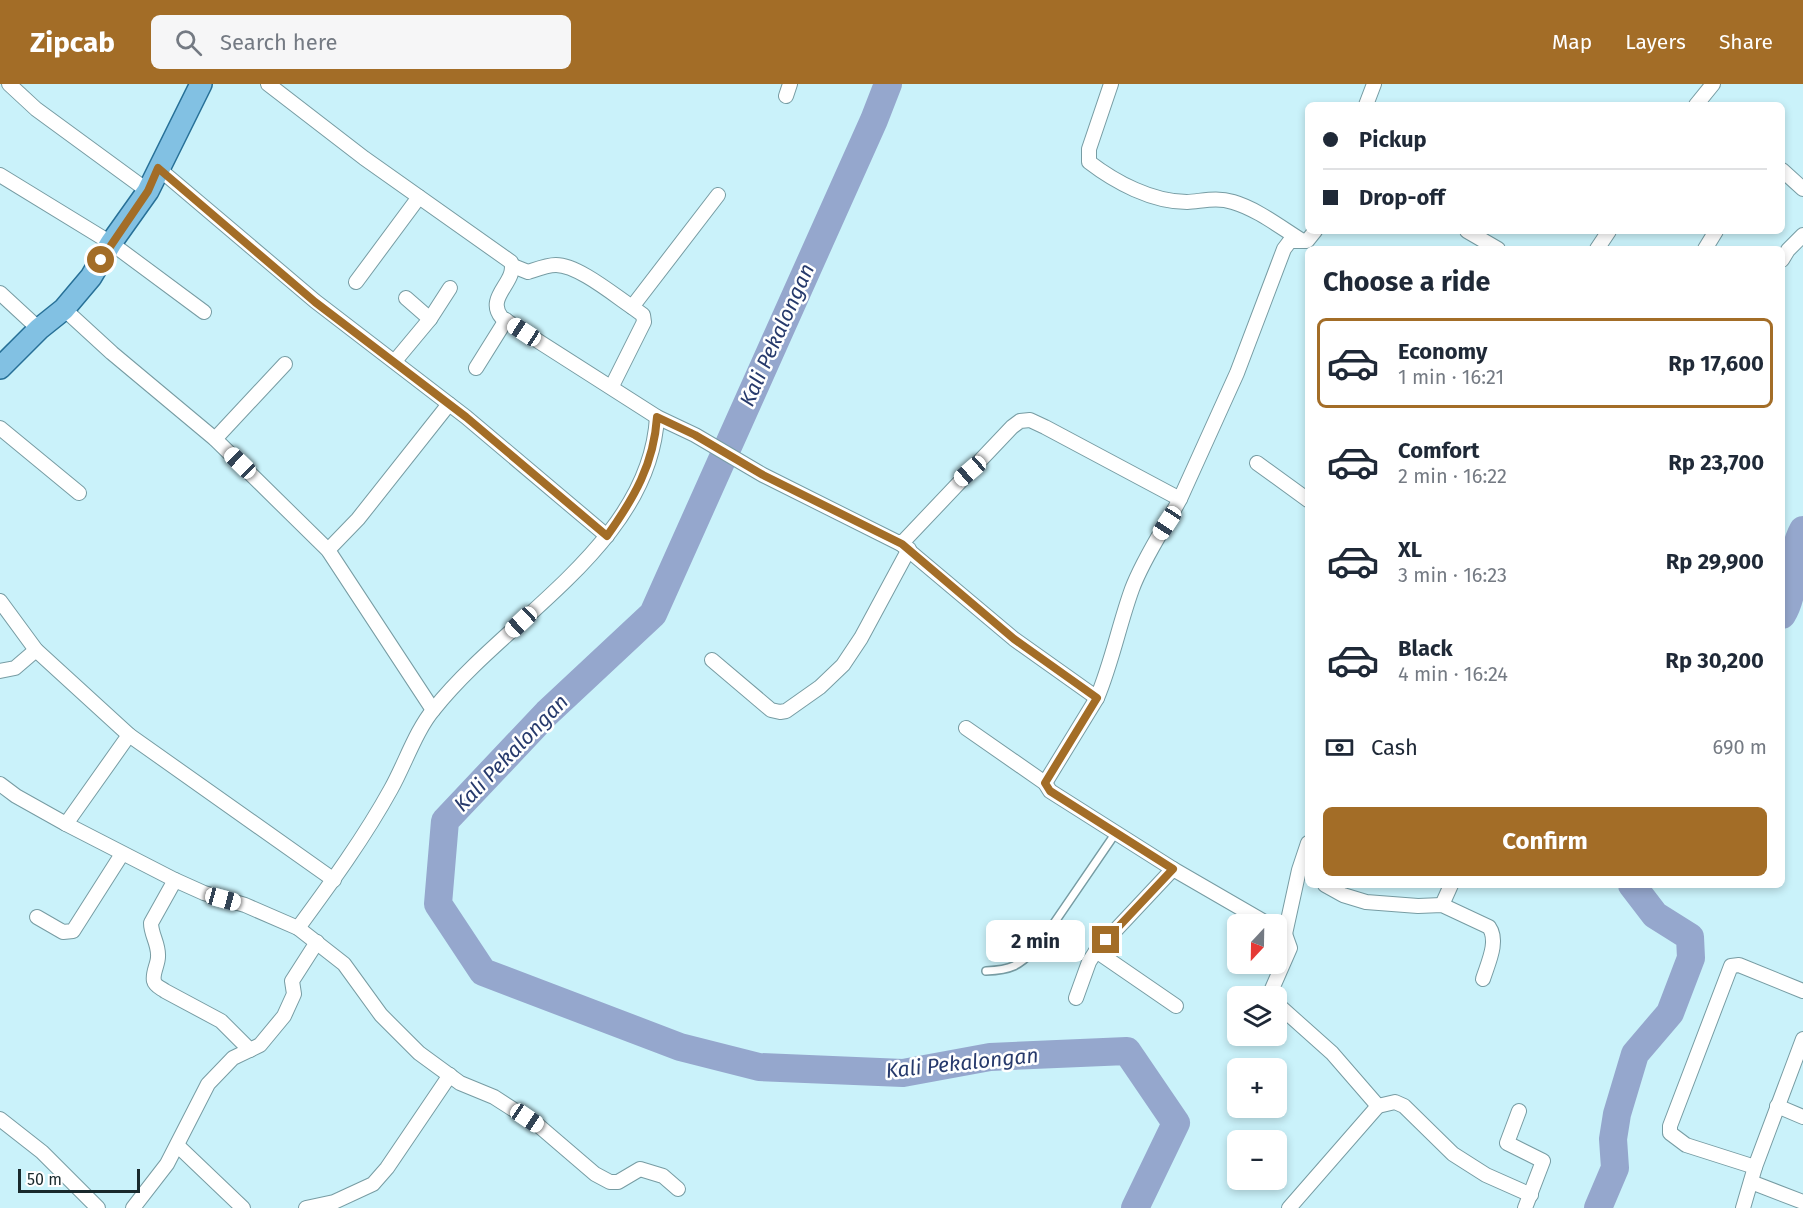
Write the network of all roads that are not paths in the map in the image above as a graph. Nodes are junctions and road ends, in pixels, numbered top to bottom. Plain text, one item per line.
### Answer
1 (9, 84) edge
2 (201, 84) edge
3 (268, 84) edge
4 (1111, 84) edge
5 (1374, 84) edge
6 (1713, 84) edge
7 (1367, 102) edge
8 (1704, 102) edge
9 (158, 168) junction
10 (1785, 173) edge
11 (0, 175) edge
12 (1803, 189) edge
13 (148, 191) junction
14 (718, 195) dead end
15 (419, 197) junction
16 (1313, 234) edge
17 (1472, 234) edge
18 (1803, 235) edge
19 (1303, 242) junction
20 (111, 243) junction
21 (1493, 246) edge
22 (1785, 255) edge
23 (513, 266) junction
24 (356, 282) dead end
25 (450, 288) dead end
26 (0, 293) edge
27 (406, 298) dead end
28 (632, 307) junction
29 (64, 309) junction
30 (204, 312) dead end
31 (430, 319) junction
32 (506, 320) junction
33 (39, 329) junction
34 (395, 361) junction
35 (285, 364) dead end
36 (0, 368) edge
37 (476, 368) dead end
38 (612, 386) junction
39 (449, 404) junction
40 (657, 417) junction
41 (0, 428) edge
42 (215, 439) junction
43 (1257, 463) dead end
44 (79, 493) dead end
45 (1305, 498) edge
46 (1180, 499) junction
47 (607, 536) junction
48 (905, 546) junction
49 (328, 550) junction
50 (0, 601) edge
51 (36, 650) junction
52 (712, 660) dead end
53 (0, 671) edge
54 (1097, 698) junction
55 (433, 710) junction
56 (966, 728) dead end
57 (129, 735) junction
58 (1045, 783) junction
59 (0, 784) edge
60 (66, 824) junction
61 (1115, 834) junction
62 (122, 854) junction
63 (1173, 869) junction
64 (1304, 873) edge
65 (175, 880) junction
66 (334, 880) junction
67 (1330, 888) edge
68 (1450, 888) edge
69 (1442, 905) junction
70 (1251, 914) edge
71 (1287, 916) edge
72 (37, 917) dead end
73 (298, 928) junction
74 (317, 942) junction
75 (1096, 951) junction
76 (986, 970) dead end
77 (1483, 979) dead end
78 (1803, 990) edge
79 (1076, 998) dead end
80 (1176, 1006) dead end
81 (1287, 1013) edge
82 (1803, 1039) edge
83 (250, 1050) junction
84 (450, 1076) junction
85 (1378, 1106) junction
86 (1777, 1106) junction
87 (1519, 1111) dead end
88 (1803, 1117) edge
89 (0, 1119) edge
90 (178, 1146) junction
91 (1755, 1167) junction
92 (1751, 1182) junction
93 (678, 1190) dead end
94 (1528, 1202) edge
95 (1803, 1202) edge
96 (98, 1208) edge
97 (133, 1208) edge
98 (243, 1208) edge
99 (306, 1208) edge
100 (1288, 1208) edge
101 (1743, 1208) edge

1 - 13 street
2 - 9 main road
3 - 15 street
4 - 19 street
5 - 7 street
6 - 8 street
9 - 13 main road
9 - 34 street
10 - 12 street
11 - 20 street
13 - 20 main road
14 - 28 street
15 - 23 street
15 - 24 street
16 - 19 street
17 - 21 street
18 - 22 street
19 - 46 street
20 - 29 main road
20 - 30 street
23 - 28 street
23 - 32 street
25 - 31 street
26 - 33 street
27 - 31 street
28 - 38 street
29 - 33 main road
29 - 42 street
31 - 34 street
32 - 37 street
32 - 38 street
33 - 36 main road
34 - 39 street
35 - 42 street
38 - 40 street
39 - 47 street
39 - 49 street
40 - 47 street
40 - 48 street
41 - 44 street
42 - 49 street
43 - 45 street
46 - 48 street
46 - 54 street
47 - 55 street
48 - 52 street
48 - 54 street
49 - 55 street
50 - 51 street
51 - 53 street
51 - 57 street
54 - 58 street
55 - 66 street
56 - 58 street
57 - 60 street
57 - 66 street
58 - 61 street
59 - 60 street
60 - 62 street
61 - 63 street
61 - 76 lane
62 - 65 street
62 - 72 street
63 - 70 street
63 - 75 street
64 - 71 street
65 - 73 street
65 - 83 street
66 - 73 street
67 - 69 street
68 - 69 street
69 - 77 street
73 - 74 street
74 - 83 street
74 - 84 street
75 - 79 street
75 - 80 street
78 - 91 street
81 - 85 street
82 - 86 street
83 - 90 street
84 - 93 street
84 - 99 street
85 - 94 street
85 - 100 street
86 - 88 street
86 - 91 street
87 - 94 street
89 - 96 street
90 - 97 street
90 - 98 street
91 - 92 street
92 - 95 street
92 - 101 street

